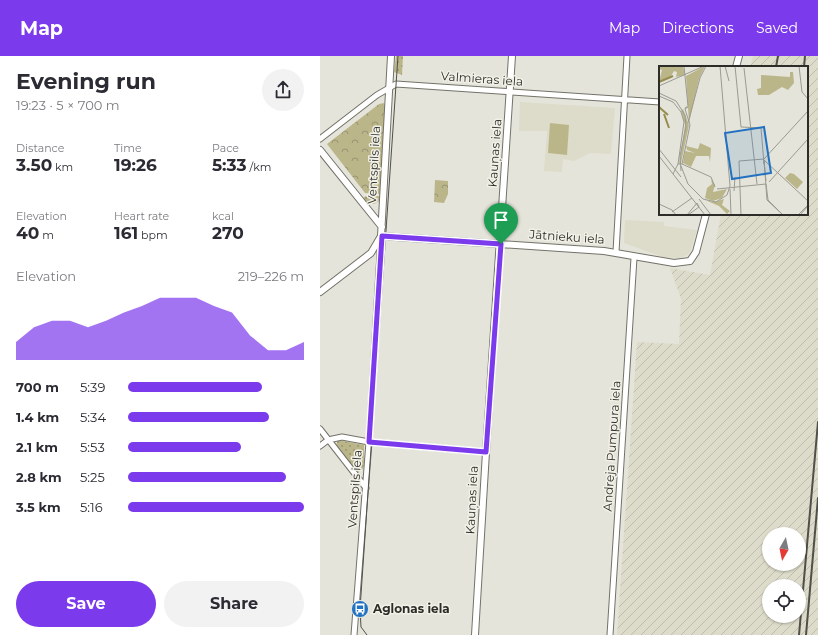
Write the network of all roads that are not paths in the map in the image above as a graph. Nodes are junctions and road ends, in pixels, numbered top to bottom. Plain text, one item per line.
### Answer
1 (391, 56) edge
2 (512, 56) edge
3 (627, 56) edge
4 (739, 56) edge
5 (736, 66) edge
6 (390, 87) junction
7 (510, 91) junction
8 (624, 99) junction
9 (659, 102) edge
10 (320, 139) edge
11 (320, 150) edge
12 (706, 215) edge
13 (382, 227) junction
14 (382, 236) junction
15 (501, 244) junction
16 (616, 252) junction
17 (634, 258) junction
18 (320, 292) edge
19 (320, 429) edge
20 (328, 440) junction
21 (369, 442) junction
22 (320, 446) edge
23 (486, 452) junction
24 (366, 488) junction
25 (354, 635) edge
26 (476, 635) edge
27 (610, 635) edge

1 - 6 street, Ventspils iela
2 - 7 street, Kauņas iela
3 - 8 street
4 - 5 street
6 - 7 street, Valmieras iela
6 - 10 street, Valmieras iela
6 - 13 street, Ventspils iela
7 - 8 street, Valmieras iela
7 - 15 street, Kauņas iela
8 - 9 street, Valmieras iela
8 - 16 street
11 - 13 street
12 - 17 street, Jātnieku iela
13 - 14 street, Ventspils iela
14 - 15 street, Jātnieku iela
14 - 18 street
14 - 21 street, Ventspils iela
15 - 16 street, Jātnieku iela
15 - 23 street, Kauņas iela
16 - 17 street, Jātnieku iela
17 - 27 street, Andreja Pumpura iela
19 - 20 street
20 - 21 street
20 - 22 street
20 - 24 street
21 - 23 street
21 - 24 street, Ventspils iela
23 - 26 street, Kauņas iela
24 - 25 street, Ventspils iela

